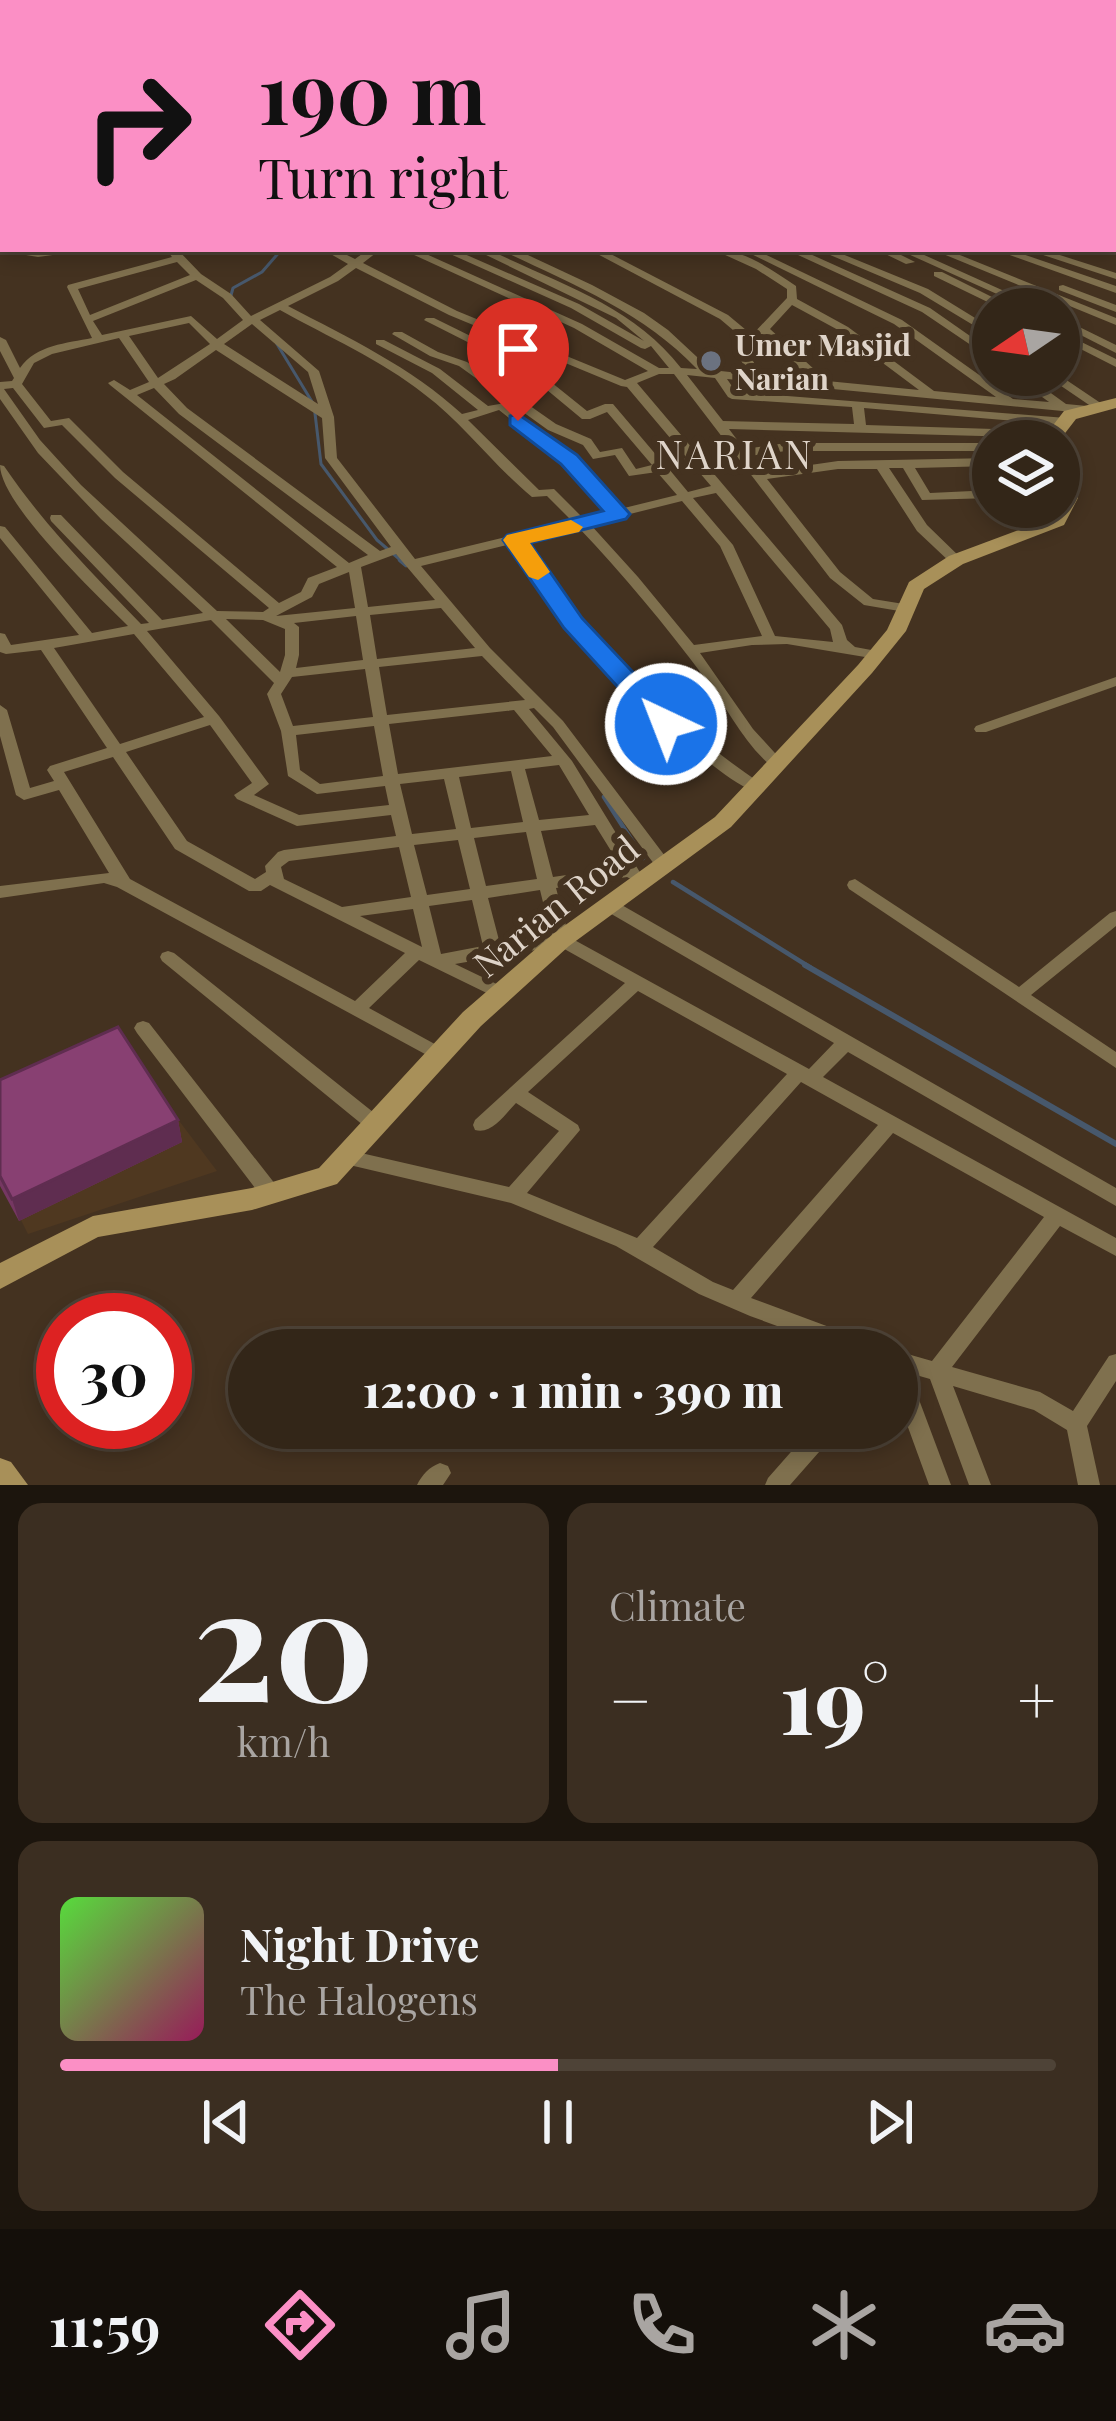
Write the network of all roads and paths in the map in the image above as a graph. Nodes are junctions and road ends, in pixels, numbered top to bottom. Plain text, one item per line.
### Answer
1 (333, 252) edge
2 (373, 252) edge
3 (413, 252) edge
4 (451, 252) edge
5 (496, 252) edge
6 (511, 252) edge
7 (599, 252) edge
8 (724, 252) edge
9 (752, 252) edge
10 (797, 252) edge
11 (827, 252) edge
12 (887, 252) edge
13 (909, 252) edge
14 (943, 252) edge
15 (968, 252) edge
16 (1007, 252) edge
17 (1039, 252) edge
18 (175, 254) edge
19 (1116, 258) edge
20 (358, 265) junction
21 (1100, 272) junction
22 (197, 276) junction
23 (1116, 276) edge
24 (991, 288) edge
25 (1116, 290) edge
26 (972, 291) edge
27 (790, 300) junction
28 (280, 306) junction
29 (1116, 309) edge
30 (450, 311) junction
31 (87, 320) junction
32 (251, 320) junction
33 (430, 320) junction
34 (972, 321) edge
35 (1116, 322) edge
36 (764, 329) junction
37 (1080, 331) edge
38 (398, 334) junction
39 (123, 336) junction
40 (0, 340) edge
41 (100, 340) junction
42 (753, 341) junction
43 (380, 342) junction
44 (972, 342) edge
45 (215, 344) junction
46 (1080, 345) edge
47 (363, 350) junction
48 (1116, 350) edge
49 (346, 357) dead end
50 (1116, 364) edge
51 (657, 370) junction
52 (682, 371) junction
53 (712, 374) junction
54 (757, 378) junction
55 (18, 381) junction
56 (114, 383) dead end
57 (156, 383) junction
58 (631, 384) junction
59 (823, 384) junction
60 (0, 388) edge
61 (931, 394) junction
62 (128, 395) junction
63 (732, 395) junction
64 (1034, 396) edge
65 (703, 399) junction
66 (1010, 402) junction
67 (858, 404) junction
68 (1099, 406) edge
69 (487, 411) junction
70 (328, 417) junction
71 (460, 419) junction
72 (1003, 420) edge
73 (1045, 420) edge
74 (1052, 420) edge
75 (1070, 420) edge
76 (721, 425) junction
77 (972, 427) edge
78 (860, 428) junction
79 (972, 446) edge
80 (741, 454) junction
81 (696, 460) junction
82 (972, 462) edge
83 (907, 464) junction
84 (881, 465) junction
85 (664, 468) junction
86 (0, 469) edge
87 (759, 476) junction
88 (720, 488) junction
89 (972, 495) edge
90 (687, 496) junction
91 (618, 514) junction
92 (56, 518) dead end
93 (583, 524) junction
94 (1038, 528) edge
95 (0, 530) edge
96 (515, 540) junction
97 (396, 545) junction
98 (378, 556) junction
99 (956, 560) junction
100 (413, 564) junction
101 (351, 566) junction
102 (446, 603) junction
103 (904, 608) junction
104 (364, 611) junction
105 (217, 615) junction
106 (274, 616) junction
107 (158, 624) junction
108 (136, 628) junction
109 (87, 636) junction
110 (769, 637) junction
111 (2, 646) edge
112 (45, 646) junction
113 (691, 650) junction
114 (485, 651) junction
115 (851, 651) junction
116 (877, 655) junction
117 (373, 663) junction
118 (286, 678) junction
119 (1116, 680) edge
120 (537, 703) junction
121 (518, 705) junction
122 (0, 710) edge
123 (214, 719) junction
124 (381, 721) junction
125 (981, 729) dead end
126 (288, 731) junction
127 (117, 751) junction
128 (563, 760) junction
129 (776, 763) junction
130 (517, 766) junction
131 (450, 773) junction
132 (391, 781) junction
133 (63, 784) junction
134 (754, 787) junction
135 (398, 809) junction
136 (599, 819) junction
137 (532, 826) junction
138 (463, 834) junction
139 (406, 841) junction
140 (663, 864) junction
141 (273, 875) junction
142 (634, 876) junction
143 (123, 883) junction
144 (547, 883) junction
145 (855, 885) dead end
146 (0, 892) edge
147 (478, 894) junction
148 (420, 902) junction
149 (607, 904) junction
150 (340, 914) junction
151 (1116, 917) edge
152 (561, 940) junction
153 (493, 951) junction
154 (425, 956) junction
155 (168, 958) dead end
156 (637, 982) junction
157 (501, 994) junction
158 (1020, 995) junction
159 (356, 1010) junction
160 (143, 1028) dead end
161 (847, 1041) junction
162 (436, 1053) junction
163 (1116, 1061) edge
164 (804, 1076) junction
165 (515, 1093) junction
166 (890, 1123) junction
167 (376, 1125) junction
168 (482, 1125) dead end
169 (348, 1158) junction
170 (272, 1195) junction
171 (513, 1196) junction
172 (1116, 1198) edge
173 (1057, 1215) junction
174 (1116, 1248) edge
175 (639, 1250) junction
176 (0, 1277) edge
177 (736, 1301) junction
178 (811, 1329) edge
179 (1116, 1363) edge
180 (918, 1368) edge
181 (937, 1371) junction
182 (918, 1423) edge
183 (1076, 1424) junction
184 (808, 1449) edge
185 (0, 1472) edge
186 (14, 1485) edge
187 (776, 1485) edge
188 (940, 1485) edge
189 (980, 1485) edge
190 (1089, 1485) edge

1 - 20 street
2 - 20 street
3 - 51 street
4 - 52 street
5 - 52 street
6 - 53 street
7 - 42 street
8 - 27 street
9 - 66 street
10 - 44 street
11 - 34 street
12 - 26 street
13 - 24 street
14 - 35 street
15 - 29 street
16 - 25 street
17 - 21 street
18 - 22 street
18 - 31 street
19 - 21 street
20 - 28 street
20 - 30 street
21 - 23 street
22 - 31 street
22 - 32 street
27 - 36 street
27 - 61 street
28 - 32 street
28 - 47 street
30 - 33 street
30 - 58 street
31 - 41 street
32 - 45 street
32 - 70 street
33 - 38 street
33 - 85 street
36 - 42 street
36 - 59 street
37 - 48 street
38 - 43 street
38 - 85 street
39 - 41 street
39 - 45 street
39 - 57 street
40 - 55 street
41 - 55 street
42 - 54 street
43 - 47 street
43 - 69 street
45 - 57 street
45 - 70 street
46 - 50 street
47 - 49 street
47 - 71 street
51 - 52 street
51 - 58 street
52 - 53 street
52 - 65 street
53 - 54 street
53 - 63 street
54 - 59 street
55 - 60 street
55 - 106 street
56 - 62 street
57 - 62 street
57 - 98 street
58 - 81 street
59 - 61 street
60 - 105 street
61 - 66 street
62 - 101 street
63 - 65 street
63 - 67 street
64 - 74 street
65 - 76 street
66 - 73 street
67 - 72 street
67 - 78 street
68 - 75 main road
69 - 71 street
69 - 91 street
70 - 97 street
71 - 93 street
76 - 78 street
76 - 80 street
77 - 78 street
79 - 80 street
80 - 87 street
81 - 85 street
81 - 88 street
82 - 83 street
83 - 84 street
83 - 89 street
84 - 87 street
84 - 99 street
85 - 90 street
86 - 108 street
87 - 103 street
88 - 90 street
88 - 115 street
90 - 91 street
90 - 110 street
91 - 93 street
92 - 107 street
93 - 96 street
93 - 113 street
94 - 99 main road, Narian Road
95 - 109 street
96 - 100 street
96 - 134 street
97 - 98 street
97 - 100 street
98 - 101 street
99 - 103 main road, Narian Road
100 - 102 street
101 - 104 street
101 - 106 street
102 - 104 street
102 - 114 street
103 - 116 main road, Narian Road
104 - 106 street
104 - 117 street
105 - 106 street
105 - 107 street
105 - 118 street
106 - 118 street
107 - 108 street
108 - 109 street
108 - 123 street
109 - 112 street
110 - 113 street
110 - 115 street
111 - 112 street
112 - 127 street
113 - 129 street
114 - 117 street
114 - 120 street
115 - 116 street
116 - 129 main road, Narian Road
117 - 118 street
117 - 124 street
118 - 126 street
119 - 125 street
120 - 121 street
120 - 140 street
121 - 124 street
121 - 128 street
122 - 133 street
123 - 127 street
123 - 135 street
124 - 126 street
124 - 132 street
126 - 132 street
127 - 133 street
127 - 141 street
128 - 130 street
128 - 136 street
129 - 134 main road, Narian Road
130 - 131 street
130 - 137 street
131 - 132 street
131 - 138 street
132 - 135 street
133 - 143 street
134 - 140 main road, Narian Road
135 - 139 street
136 - 137 street
136 - 142 street
137 - 138 street
137 - 144 street
138 - 139 street
138 - 147 street
139 - 141 street
139 - 148 street
140 - 142 main road, Narian Road
141 - 150 street
142 - 144 street
142 - 149 main road, Narian Road
143 - 146 street
143 - 159 street
144 - 147 street
144 - 152 street
145 - 158 street
147 - 148 street
147 - 153 street
148 - 150 street
148 - 154 street
149 - 152 main road, Narian Road
149 - 161 street
150 - 154 street
151 - 158 street
152 - 153 street
152 - 156 street
152 - 157 main road, Narian Road
153 - 154 street
154 - 157 street
154 - 159 street
155 - 167 street
156 - 164 street
156 - 165 street
157 - 162 main road, Narian Road
158 - 163 street
159 - 162 street
160 - 170 street
161 - 164 street
161 - 172 street
162 - 167 main road, Narian Road
164 - 166 street
164 - 175 street
165 - 168 street
165 - 171 street
166 - 173 street
166 - 177 street
167 - 169 main road, Narian Road
169 - 170 main road, Narian Road
169 - 171 street
170 - 176 main road, Narian Road
171 - 175 street
173 - 174 street
173 - 181 street
175 - 177 street
177 - 178 street
179 - 183 street
180 - 181 street
181 - 183 street
181 - 189 street
182 - 188 street
183 - 190 street
184 - 187 street
185 - 186 main road

